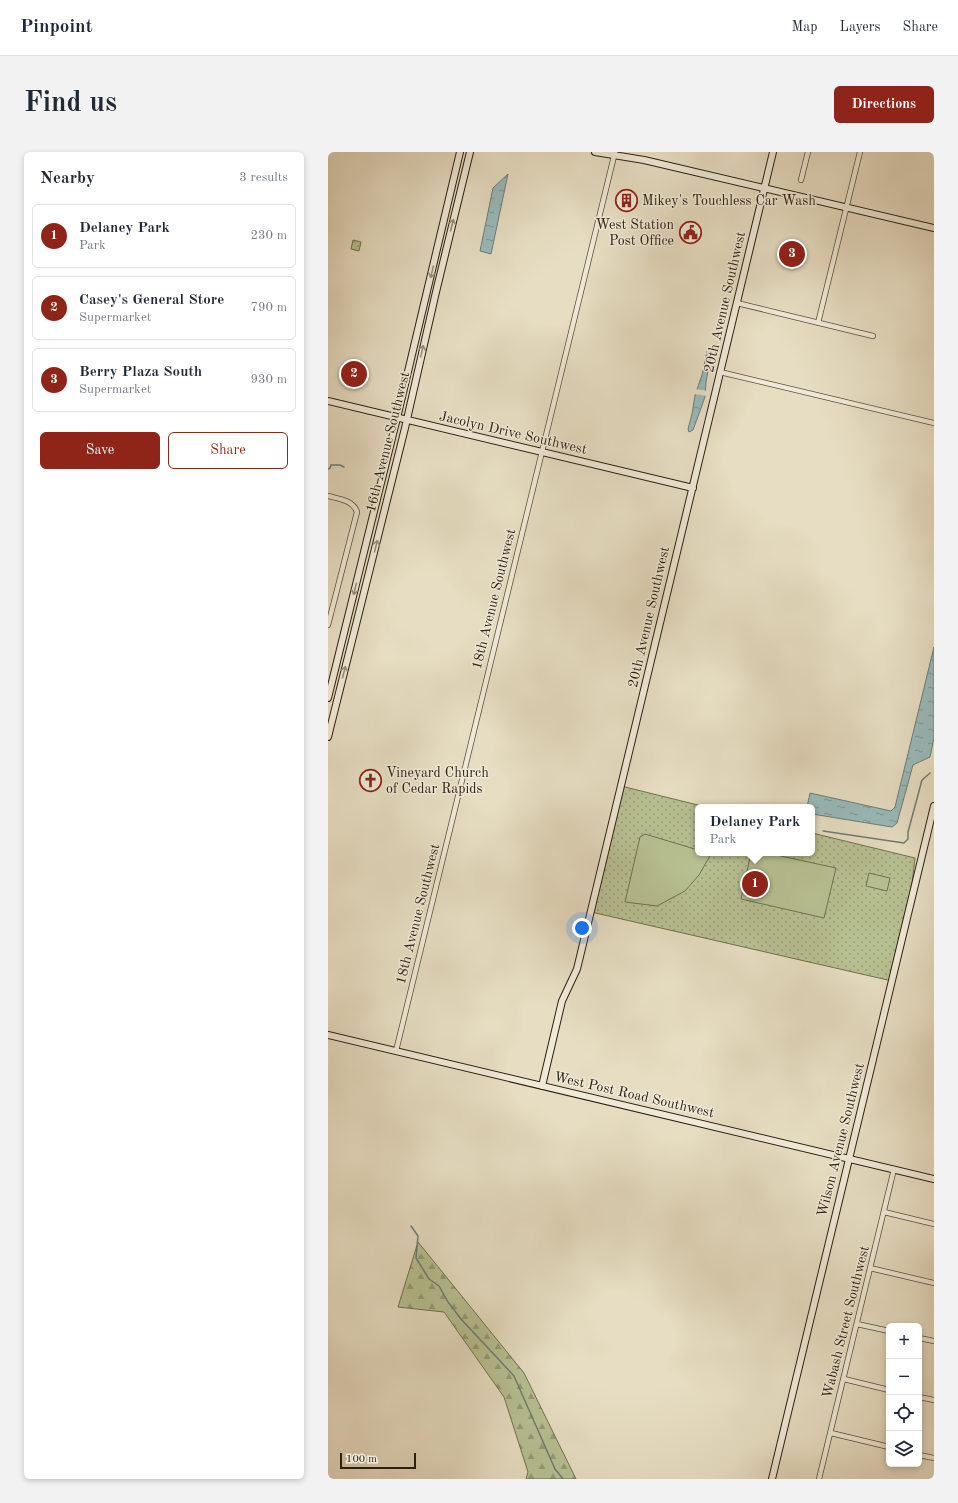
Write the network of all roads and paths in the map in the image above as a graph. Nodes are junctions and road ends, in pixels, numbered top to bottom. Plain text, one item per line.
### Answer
1 (460, 152) edge
2 (470, 152) edge
3 (595, 152) edge
4 (773, 152) edge
5 (808, 152) edge
6 (860, 152) edge
7 (614, 153) edge
8 (801, 180) dead end
9 (765, 188) junction
10 (846, 207) junction
11 (934, 228) edge
12 (429, 285) junction
13 (737, 303) junction
14 (818, 323) junction
15 (428, 327) junction
16 (873, 336) dead end
17 (720, 372) junction
18 (328, 401) edge
19 (397, 418) junction
20 (407, 420) junction
21 (934, 423) edge
22 (542, 452) junction
23 (693, 488) junction
24 (328, 496) edge
25 (328, 625) edge
26 (328, 698) edge
27 (328, 732) edge
28 (934, 806) edge
29 (932, 824) edge
30 (328, 1035) edge
31 (396, 1051) junction
32 (542, 1086) junction
33 (849, 1159) junction
34 (894, 1169) junction
35 (934, 1179) edge
36 (884, 1212) junction
37 (934, 1224) edge
38 (870, 1268) junction
39 (934, 1283) edge
40 (857, 1324) junction
41 (886, 1330) edge
42 (922, 1339) edge
43 (934, 1342) edge
44 (844, 1379) junction
45 (886, 1389) edge
46 (922, 1398) edge
47 (934, 1400) edge
48 (830, 1433) junction
49 (886, 1446) edge
50 (922, 1455) edge
51 (934, 1458) edge
52 (772, 1479) edge
53 (819, 1479) edge

1 -> 12 street, 16th Avenue Southwest
15 -> 2 street, 16th Avenue Southwest
3 - 7 street
4 - 9 street, 20th Avenue Southwest
5 - 8 street
6 - 10 street
7 - 9 street
7 - 22 street, 18th Avenue Southwest
9 - 10 street
9 - 13 street, 20th Avenue Southwest
10 - 11 street
10 - 14 street
12 - 15 street
12 - 19 street, 16th Avenue Southwest
13 - 14 street
13 - 17 street, 20th Avenue Southwest
14 - 16 street
20 -> 15 street, 16th Avenue Southwest
17 - 21 street
17 - 23 street, 20th Avenue Southwest
18 - 19 street, Jacolyn Drive Southwest
19 - 20 street, Jacolyn Drive Southwest
19 -> 26 street, 16th Avenue Southwest
20 - 22 street, Jacolyn Drive Southwest
27 -> 20 street, 16th Avenue Southwest
22 - 23 street, Jacolyn Drive Southwest
22 - 31 street, 18th Avenue Southwest
23 - 32 street, 20th Avenue Southwest
24 - 25 street
28 - 29 street, Wilson Avenue Southwest
29 - 33 street, Wilson Avenue Southwest
30 - 31 street, West Post Road Southwest
31 - 32 street, West Post Road Southwest
32 - 33 street, West Post Road Southwest
33 - 34 street, West Post Road Southwest
33 - 52 street, Wilson Avenue Southwest
34 - 35 street, West Post Road Southwest
34 - 36 street, Wabash Street Southwest
36 - 37 street
36 - 38 street, Wabash Street Southwest
38 - 39 street
38 - 40 street, Wabash Street Southwest
40 - 41 street
40 - 44 street, Wabash Street Southwest
42 - 43 street
44 - 45 street
44 - 48 street, Wabash Street Southwest
46 - 47 street
48 - 49 street
48 - 53 street, Wabash Street Southwest
50 - 51 street

